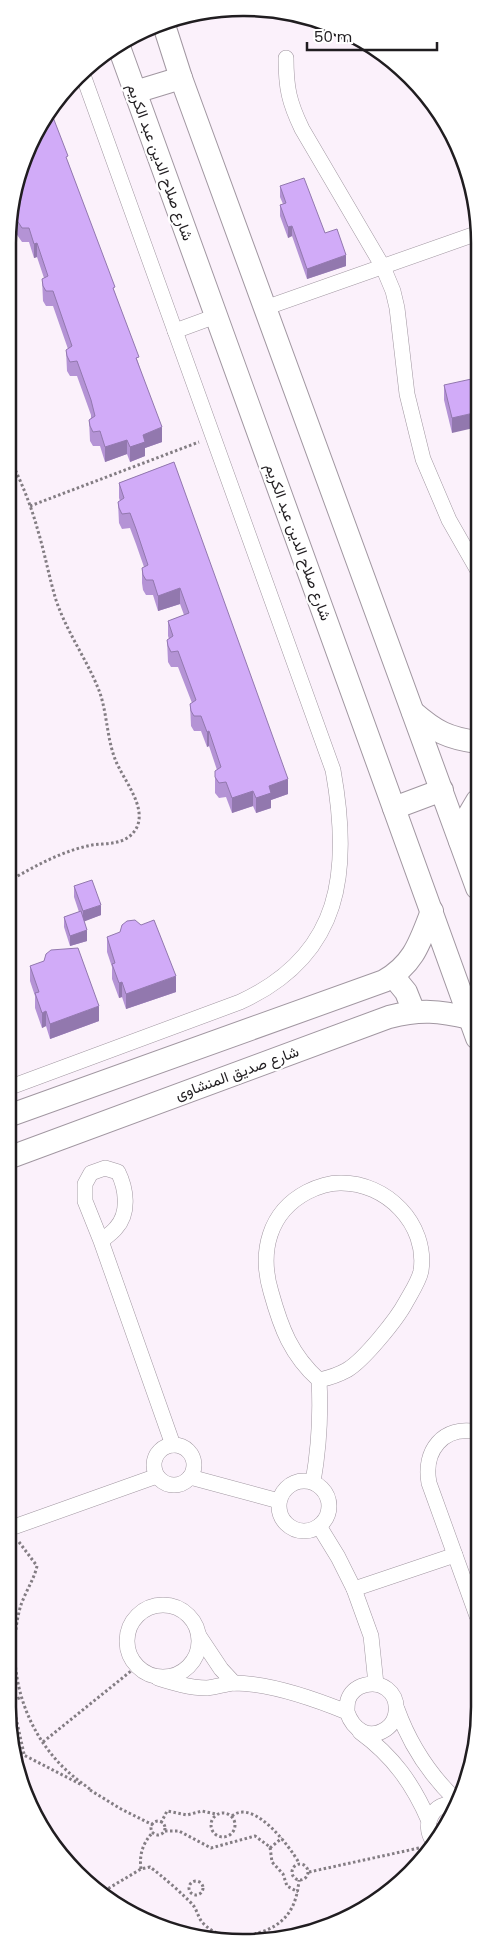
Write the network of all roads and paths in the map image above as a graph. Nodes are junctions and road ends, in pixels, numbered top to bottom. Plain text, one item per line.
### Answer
1 (166, 30) edge
2 (121, 53) edge
3 (286, 58) dead end
4 (181, 78) junction
5 (85, 81) edge
6 (135, 92) junction
7 (471, 237) edge
8 (383, 267) junction
9 (265, 308) junction
10 (216, 316) junction
11 (175, 330) junction
12 (213, 437) junction
13 (16, 473) edge
14 (30, 506) junction
15 (471, 558) edge
16 (413, 712) junction
17 (471, 741) edge
18 (442, 790) junction
19 (394, 808) junction
20 (471, 812) edge
21 (460, 840) junction
22 (471, 869) edge
23 (16, 876) edge
24 (432, 911) junction
25 (394, 976) junction
26 (414, 1012) junction
27 (471, 1020) edge
28 (471, 1027) edge
29 (129, 1043) junction
30 (138, 1069) junction
31 (16, 1085) edge
32 (16, 1113) edge
33 (16, 1155) edge
34 (101, 1241) dead end
35 (319, 1380) junction
36 (471, 1431) edge
37 (173, 1446) junction
38 (157, 1476) junction
39 (190, 1476) junction
40 (313, 1482) junction
41 (279, 1500) junction
42 (16, 1525) edge
43 (319, 1526) junction
44 (16, 1538) edge
45 (455, 1555) junction
46 (354, 1589) junction
47 (471, 1597) edge
48 (16, 1629) edge
49 (199, 1636) junction
50 (136, 1667) junction
51 (16, 1675) edge
52 (158, 1678) junction
53 (234, 1684) junction
54 (376, 1684) junction
55 (22, 1697) junction
56 (16, 1699) edge
57 (397, 1710) junction
58 (347, 1712) junction
59 (18, 1730) edge
60 (357, 1730) junction
61 (43, 1742) junction
62 (24, 1755) joint
63 (91, 1790) junction
64 (452, 1795) edge
65 (448, 1805) edge
66 (216, 1814) junction
67 (232, 1816) junction
68 (428, 1821) junction
69 (161, 1823) junction
70 (152, 1825) junction
71 (165, 1831) junction
72 (153, 1832) junction
73 (282, 1838) junction
74 (426, 1841) edge
75 (423, 1846) edge
76 (270, 1848) junction
77 (300, 1863) junction
78 (141, 1869) junction
79 (308, 1872) junction
80 (299, 1880) junction
81 (108, 1889) edge
82 (189, 1889) junction
83 (298, 1892) junction
84 (184, 1897) junction
85 (214, 1932) edge
86 (257, 1933) edge

1 - 4 main road
2 - 6 main road, شارع صلاح الدين عبد الكريم
3 - 8 street
4 - 6 main road
4 - 9 main road
5 - 11 street
6 - 10 main road, شارع صلاح الدين عبد الكريم
7 - 8 street
8 - 9 street
8 - 15 street
9 - 16 main road
10 - 11 street
10 - 19 main road, شارع صلاح الدين عبد الكريم
11 - 12 street
12 - 14 path
12 - 29 street
13 - 14 path
14 - 23 path
16 - 17 main road
16 - 18 main road
18 - 19 main road
18 - 21 main road
19 - 24 main road, شارع صلاح الدين عبد الكريم
20 - 21 main road
21 - 22 main road
24 - 25 main road
24 - 27 main road, شارع صلاح الدين عبد الكريم
25 - 26 main road
25 - 30 main road
26 - 28 main road, شارع صديق المنشاوى
26 - 33 main road, شارع صديق المنشاوى
29 - 30 street
29 - 31 street
30 - 32 main road
34 - 37 street
35 - 35 street
35 - 40 street
36 - 45 street
37 - 38 street
37 - 39 street
38 - 39 street
38 - 42 street
39 - 41 street
40 - 41 street
40 - 43 street
41 - 43 street
43 - 46 street
44 - 48 path
45 - 46 street
45 - 47 street
46 - 54 street
49 - 50 street
49 - 52 street
49 - 53 street
50 - 52 street
50 - 61 path
51 - 55 path
52 - 53 street
53 - 58 street
54 - 57 street
54 - 58 street
55 - 56 path
55 - 61 path
57 - 60 street
57 - 64 street
58 - 60 street
59 - 62 path
60 - 68 street
61 - 63 path
62 - 63 path
63 - 70 path
65 - 68 street
66 - 67 path
66 - 67 path
66 - 69 path
67 - 73 path
68 - 74 street
69 - 70 path
69 - 71 path
70 - 72 path
71 - 72 path
71 - 76 path
72 - 78 path
73 - 76 path
73 - 77 path
75 - 79 path
76 - 83 path
77 - 79 path
77 - 80 path
78 - 81 path
78 - 84 path
79 - 80 path
80 - 83 path
82 - 82 path
82 - 84 path
83 - 86 path
84 - 85 path

